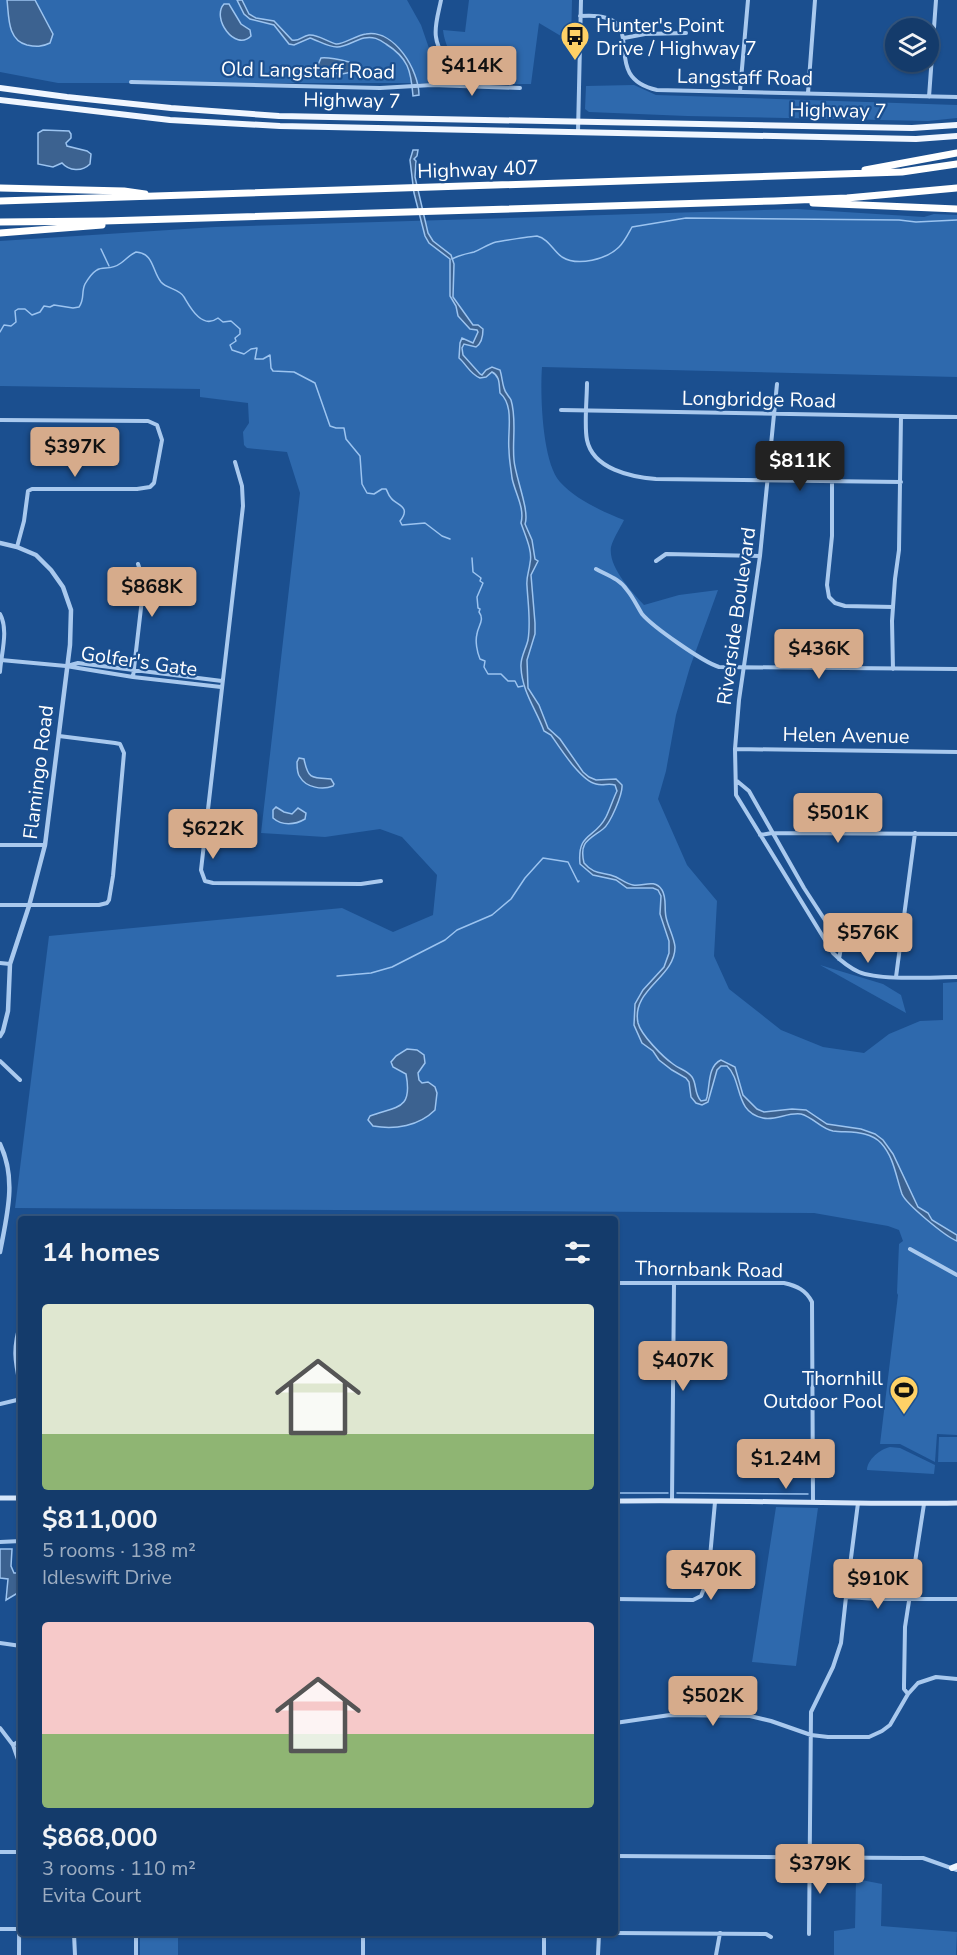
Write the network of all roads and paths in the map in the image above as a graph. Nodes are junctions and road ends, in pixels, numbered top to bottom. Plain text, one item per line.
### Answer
1 (441, 0) edge
2 (581, 0) edge
3 (748, 0) edge
4 (815, 0) edge
5 (936, 0) edge
6 (580, 16) junction
7 (686, 33) dead end
8 (624, 38) junction
9 (131, 82) dead end
10 (452, 86) junction
11 (0, 88) edge
12 (520, 88) dead end
13 (740, 91) junction
14 (808, 93) junction
15 (929, 97) junction
16 (957, 97) edge
17 (0, 100) edge
18 (579, 121) junction
19 (957, 125) edge
20 (578, 133) junction
21 (957, 136) edge
22 (957, 153) edge
23 (957, 164) edge
24 (847, 173) junction
25 (0, 188) edge
26 (957, 188) edge
27 (162, 197) junction
28 (0, 201) edge
29 (774, 201) junction
30 (957, 208) edge
31 (141, 220) junction
32 (0, 222) edge
33 (0, 233) edge
34 (587, 383) dead end
35 (777, 384) dead end
36 (561, 410) dead end
37 (587, 411) junction
38 (774, 414) junction
39 (901, 415) junction
40 (957, 417) edge
41 (0, 420) edge
42 (236, 462) dead end
43 (767, 480) junction
44 (832, 482) junction
45 (900, 482) junction
46 (0, 543) edge
47 (17, 547) junction
48 (760, 556) junction
49 (656, 561) dead end
50 (138, 564) dead end
51 (596, 569) dead end
52 (893, 607) junction
53 (0, 614) edge
54 (1, 660) edge
55 (66, 666) junction
56 (745, 668) junction
57 (893, 669) junction
58 (957, 669) edge
59 (134, 670) junction
60 (0, 672) edge
61 (133, 677) junction
62 (222, 681) junction
63 (221, 687) junction
64 (59, 736) junction
65 (735, 749) junction
66 (957, 752) edge
67 (737, 781) junction
68 (772, 833) junction
69 (915, 833) junction
70 (957, 834) edge
71 (760, 835) junction
72 (0, 845) edge
73 (45, 845) junction
74 (381, 881) dead end
75 (0, 905) edge
76 (29, 906) junction
77 (839, 959) junction
78 (0, 963) edge
79 (10, 964) junction
80 (896, 977) junction
81 (957, 977) edge
82 (0, 1036) edge
83 (0, 1061) edge
84 (20, 1080) dead end
85 (0, 1144) edge
86 (909, 1249) dead end
87 (0, 1252) edge
88 (957, 1275) edge
89 (618, 1282) edge
90 (674, 1283) junction
91 (18, 1332) edge
92 (18, 1376) edge
93 (18, 1400) edge
94 (0, 1404) edge
95 (0, 1498) edge
96 (18, 1498) edge
97 (672, 1500) junction
98 (618, 1501) edge
99 (715, 1502) junction
100 (813, 1502) junction
101 (858, 1503) junction
102 (957, 1503) edge
103 (924, 1504) junction
104 (18, 1541) edge
105 (0, 1542) edge
106 (846, 1597) junction
107 (618, 1599) edge
108 (910, 1599) junction
109 (957, 1599) edge
110 (0, 1643) edge
111 (18, 1646) edge
112 (957, 1679) edge
113 (908, 1694) junction
114 (618, 1724) edge
115 (0, 1728) edge
116 (811, 1735) junction
117 (18, 1742) edge
118 (13, 1745) junction
119 (18, 1759) edge
120 (0, 1852) edge
121 (18, 1852) edge
122 (618, 1856) edge
123 (809, 1857) junction
124 (955, 1868) edge
125 (0, 1929) edge
126 (18, 1929) edge
127 (618, 1933) edge
128 (720, 1933) junction
129 (809, 1934) dead end
130 (21, 1936) edge
131 (74, 1936) edge
132 (136, 1936) edge
133 (363, 1936) edge
134 (544, 1936) edge
135 (599, 1936) edge
136 (771, 1937) dead end
137 (20, 1955) edge
138 (75, 1955) edge
139 (136, 1955) edge
140 (363, 1955) edge
141 (544, 1955) edge
142 (598, 1955) edge
143 (716, 1955) edge

1 - 10 street
2 - 6 street
3 - 13 street
4 - 14 street
5 - 15 street
6 - 8 street
6 - 18 street
7 - 8 street
8 - 13 street, Langstaff Road
9 - 10 street, Old Langstaff Road
10 - 12 street, Old Langstaff Road
11 - 18 main road, Highway 7
13 - 14 street, Langstaff Road
14 - 15 street, Langstaff Road
15 - 16 street, Langstaff Road
17 - 20 main road, Highway 7
18 - 19 main road, Highway 7
18 - 20 street
20 - 21 main road, Highway 7
22 - 24 highway
23 - 24 highway, Highway 407
24 - 27 highway, Highway 407
25 - 27 highway
26 - 29 highway, Highway 407
27 - 28 highway, Highway 407
29 - 30 highway
29 - 31 highway, Highway 407
31 - 32 highway, Highway 407
31 - 33 highway
34 - 37 street
35 - 38 street, Riverside Boulevard
36 - 37 street, Longbridge Road
37 - 38 street, Longbridge Road
37 - 43 street
38 - 39 street, Longbridge Road
38 - 43 street, Riverside Boulevard
39 - 40 street, Longbridge Road
39 - 45 street
41 - 47 street
42 - 62 street
43 - 44 street
43 - 48 street, Riverside Boulevard
44 - 45 street
44 - 52 street
45 - 52 street
46 - 47 street, Flamingo Road
47 - 55 street, Flamingo Road
48 - 49 street
48 - 56 street, Riverside Boulevard
50 - 59 street
51 - 56 street
52 - 57 street
53 - 54 street
54 - 55 street
54 - 60 street
55 - 59 street, Golfer's Gate
55 - 61 street, Golfer's Gate
55 - 64 street, Flamingo Road
56 - 57 street
56 - 65 street, Riverside Boulevard
57 - 58 street
59 - 61 street
59 - 62 street, Golfer's Gate
61 - 63 street, Golfer's Gate
62 - 63 street
63 - 74 street
64 - 73 street, Flamingo Road
64 - 76 street
65 - 66 street, Helen Avenue
65 - 67 street, Riverside Boulevard
67 - 68 street
67 - 71 street, Riverside Boulevard
68 - 69 street
68 - 71 street
68 - 77 street
69 - 70 street
69 - 80 street
71 - 77 street, Riverside Boulevard
72 - 73 street
73 - 76 street, Flamingo Road
75 - 76 street
76 - 79 street, Flamingo Road
77 - 80 street, Riverside Boulevard
78 - 79 street
79 - 82 street, Flamingo Road
80 - 81 street, Riverside Boulevard
83 - 84 street
85 - 87 street
86 - 88 street
89 - 90 street, Thornbank Road
90 - 97 street
90 - 100 street, Thornbank Road
91 - 92 street
93 - 94 street
95 - 96 main road
97 - 98 main road
97 - 99 main road
99 - 100 main road
99 - 107 street
100 - 101 main road
101 - 103 main road
101 - 106 street
102 - 103 main road
103 - 108 street
104 - 105 street
106 - 108 street
106 - 116 street
108 - 109 street
108 - 113 street
110 - 111 street
112 - 113 street
113 - 116 street
114 - 116 street
115 - 118 street
116 - 123 street
117 - 118 street
118 - 119 street
120 - 121 street
122 - 123 street
123 - 124 street
123 - 129 street
125 - 126 street
127 - 128 street
128 - 136 street
128 - 143 street
130 - 137 street
131 - 138 street
132 - 139 street
133 - 140 street
134 - 141 street
135 - 142 street

